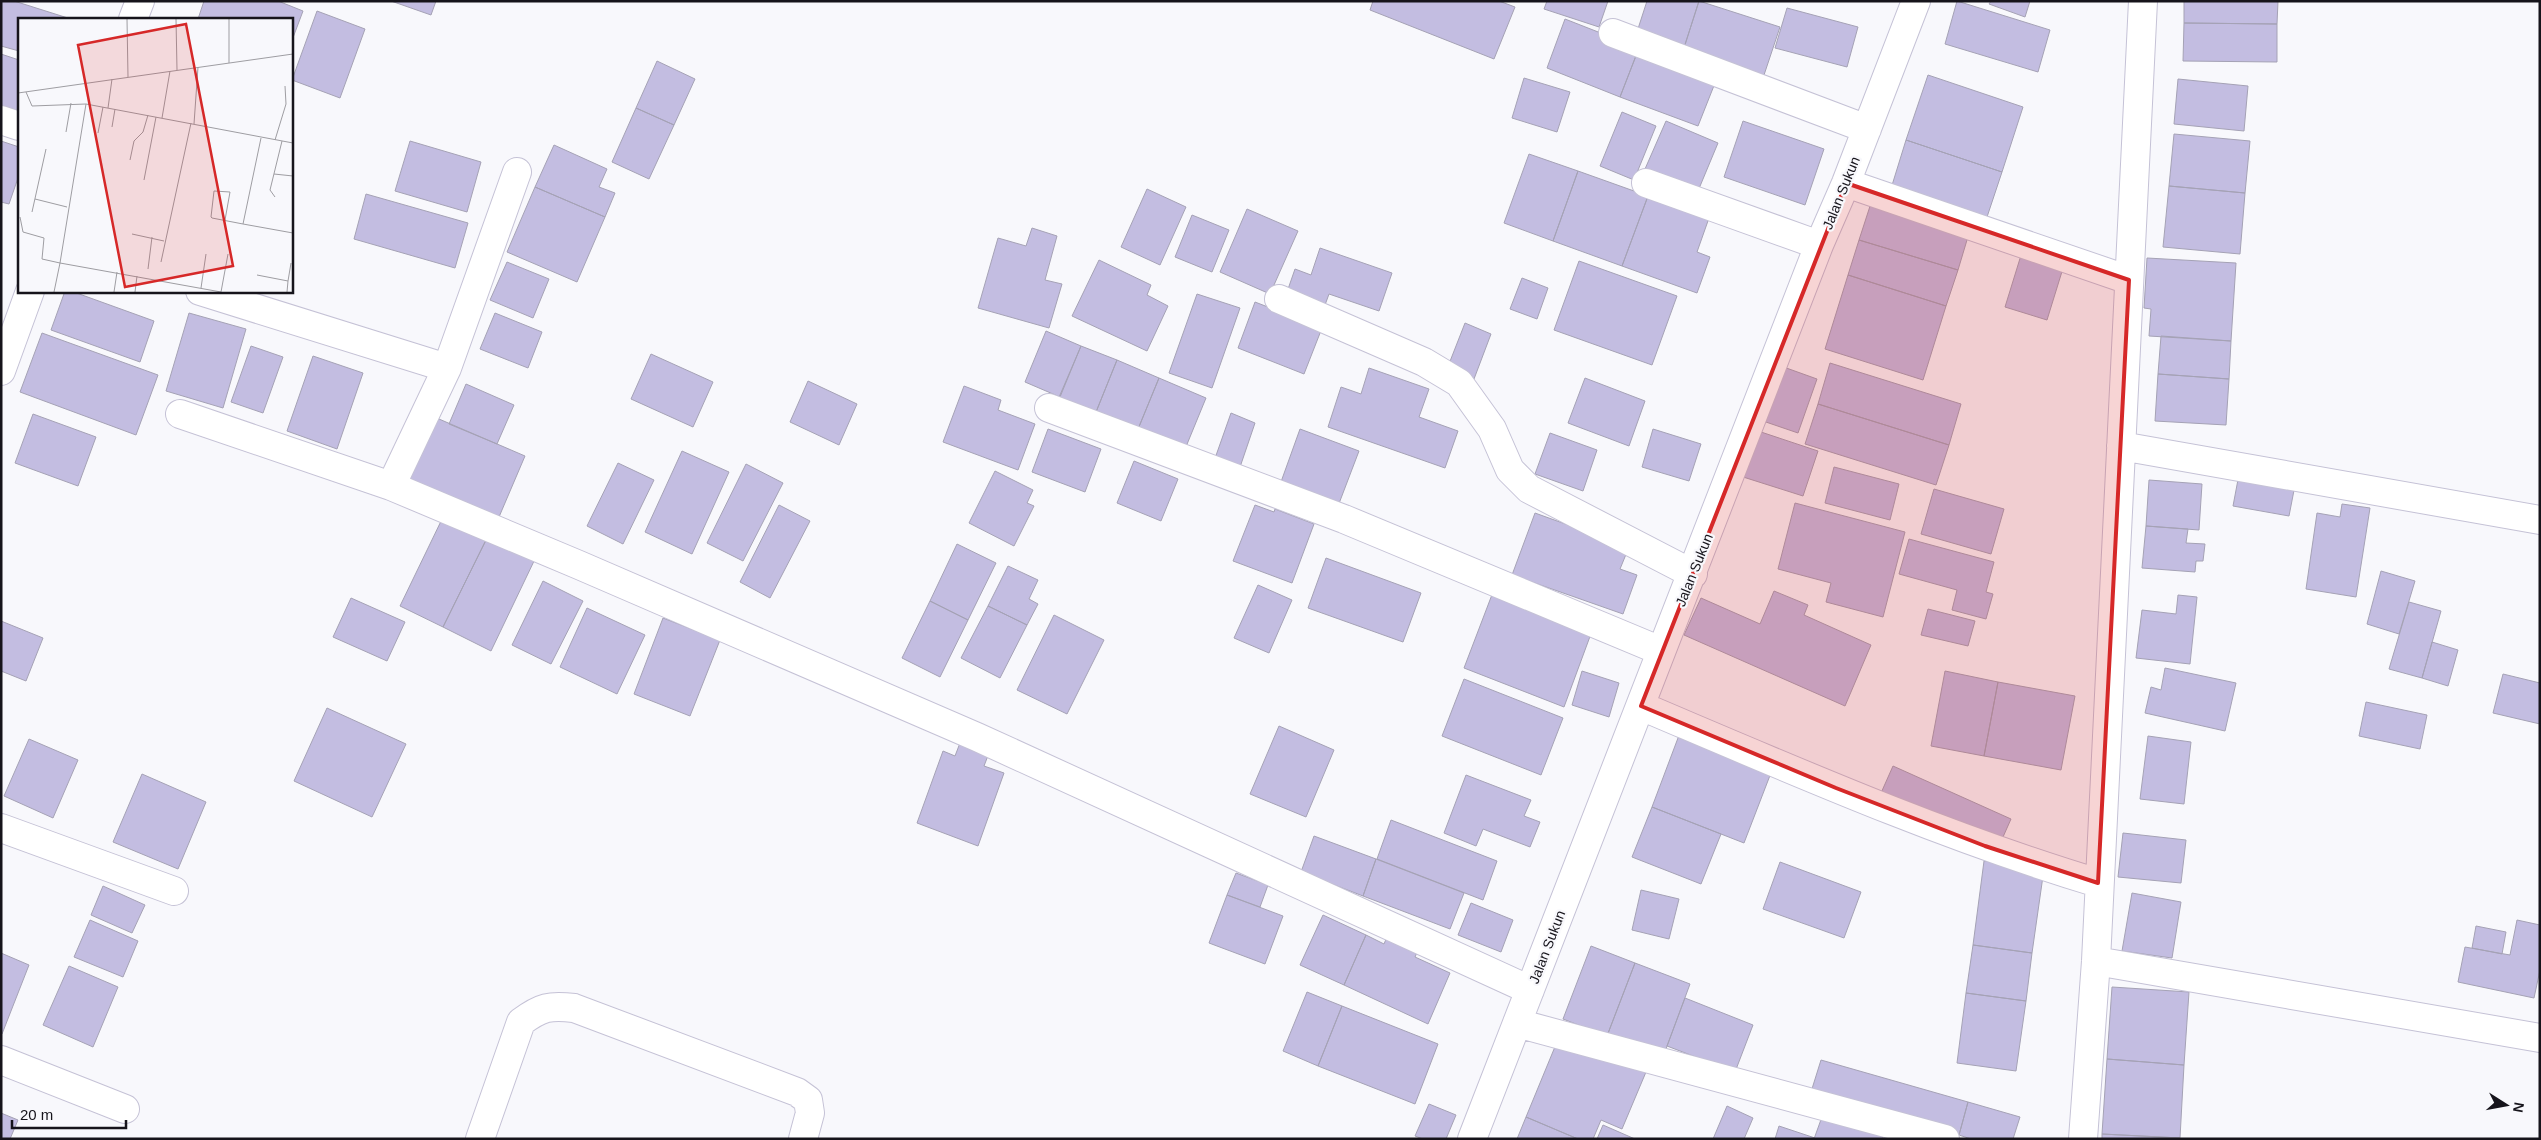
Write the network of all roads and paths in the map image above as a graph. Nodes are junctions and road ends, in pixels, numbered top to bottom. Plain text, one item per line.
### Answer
1 (140, 1) edge
2 (1916, 1) edge
3 (2142, 1) edge
4 (133, 18) edge
5 (1613, 33) dead end
6 (1, 120) edge
7 (18, 126) edge
8 (1867, 129) junction
9 (517, 172) dead end
10 (1646, 183) dead end
11 (1846, 183) junction
12 (1819, 245) junction
13 (2129, 280) junction
14 (30, 292) edge
15 (203, 292) edge
16 (1279, 299) dead end
17 (447, 368) junction
18 (1, 372) edge
19 (1049, 408) dead end
20 (180, 414) dead end
21 (2121, 446) junction
22 (391, 486) junction
23 (2540, 520) edge
24 (1693, 574) junction
25 (1661, 651) junction
26 (1641, 706) junction
27 (1, 828) edge
28 (2098, 883) junction
29 (174, 891) dead end
30 (2096, 961) junction
31 (1530, 990) junction
32 (1518, 1023) junction
33 (2540, 1038) edge
34 (1, 1060) edge
35 (125, 1109) dead end
36 (480, 1139) edge
37 (803, 1139) edge
38 (1472, 1139) edge
39 (1945, 1139) edge
40 (2083, 1139) edge

1 - 4 street
2 - 8 street, Jalan Sukun
3 - 13 street
5 - 8 street
6 - 7 street
8 - 11 street, Jalan Sukun
9 - 17 street
10 - 12 street
11 - 12 street, Jalan Sukun
11 - 13 street
12 - 24 street, Jalan Sukun
13 - 21 street
14 - 18 street
15 - 17 street
16 - 24 street
17 - 22 street
19 - 25 street
20 - 22 street
21 - 23 street
21 - 28 street
22 - 31 street
24 - 25 street, Jalan Sukun
25 - 26 street, Jalan Sukun
26 - 28 street
26 - 31 street, Jalan Sukun
27 - 29 street
28 - 30 street
30 - 33 street
30 - 40 street
31 - 32 street, Jalan Sukun
32 - 38 street, Jalan Sukun
32 - 39 street
34 - 35 street
36 - 37 street

